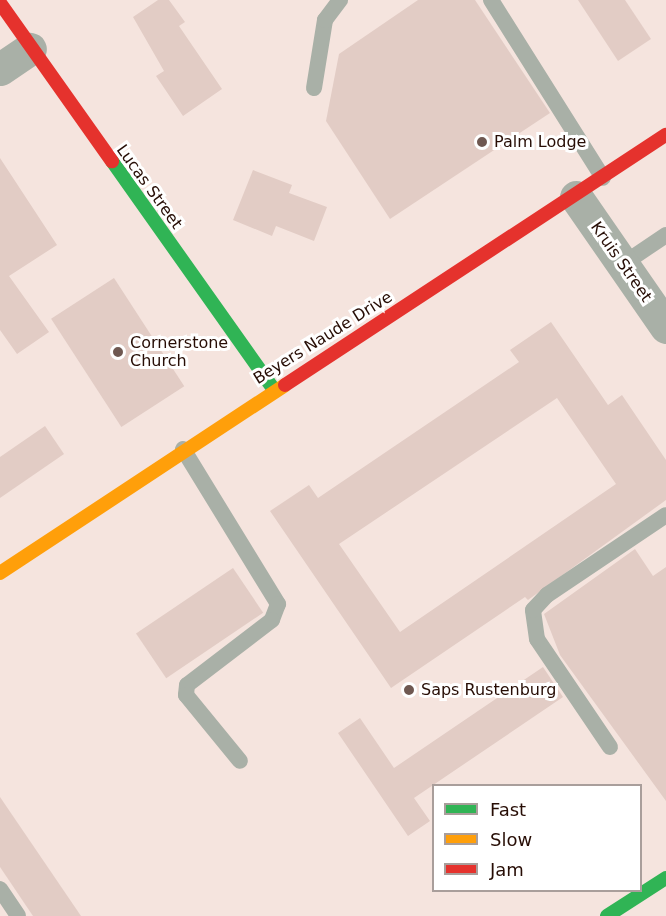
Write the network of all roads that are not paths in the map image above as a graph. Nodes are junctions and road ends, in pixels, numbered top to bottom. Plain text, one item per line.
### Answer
1 (340, 0) edge
2 (491, 0) edge
3 (0, 3) edge
4 (30, 49) junction
5 (0, 69) edge
6 (314, 88) dead end
7 (666, 135) edge
8 (603, 178) junction
9 (576, 197) junction
10 (666, 235) edge
11 (623, 264) junction
12 (666, 327) edge
13 (273, 388) junction
14 (183, 449) junction
15 (666, 515) edge
16 (0, 573) edge
17 (610, 747) dead end
18 (240, 761) dead end
19 (666, 878) edge
20 (0, 889) edge
21 (18, 916) edge
22 (608, 916) edge

1 - 6 lane
2 - 8 lane
3 - 4 street, Lucas Street
4 - 5 street
4 - 13 street, Lucas Street
7 - 8 street, Beyers Naude Drive
8 - 9 street, Beyers Naude Drive
9 - 11 street, Kruis Street
9 - 13 street, Beyers Naude Drive
10 - 11 lane
11 - 12 street, Kruis Street
13 - 14 street, Beyers Naude Drive
14 - 16 street, Beyers Naude Drive
14 - 18 lane
15 - 17 lane
19 - 22 street
20 - 21 lane

